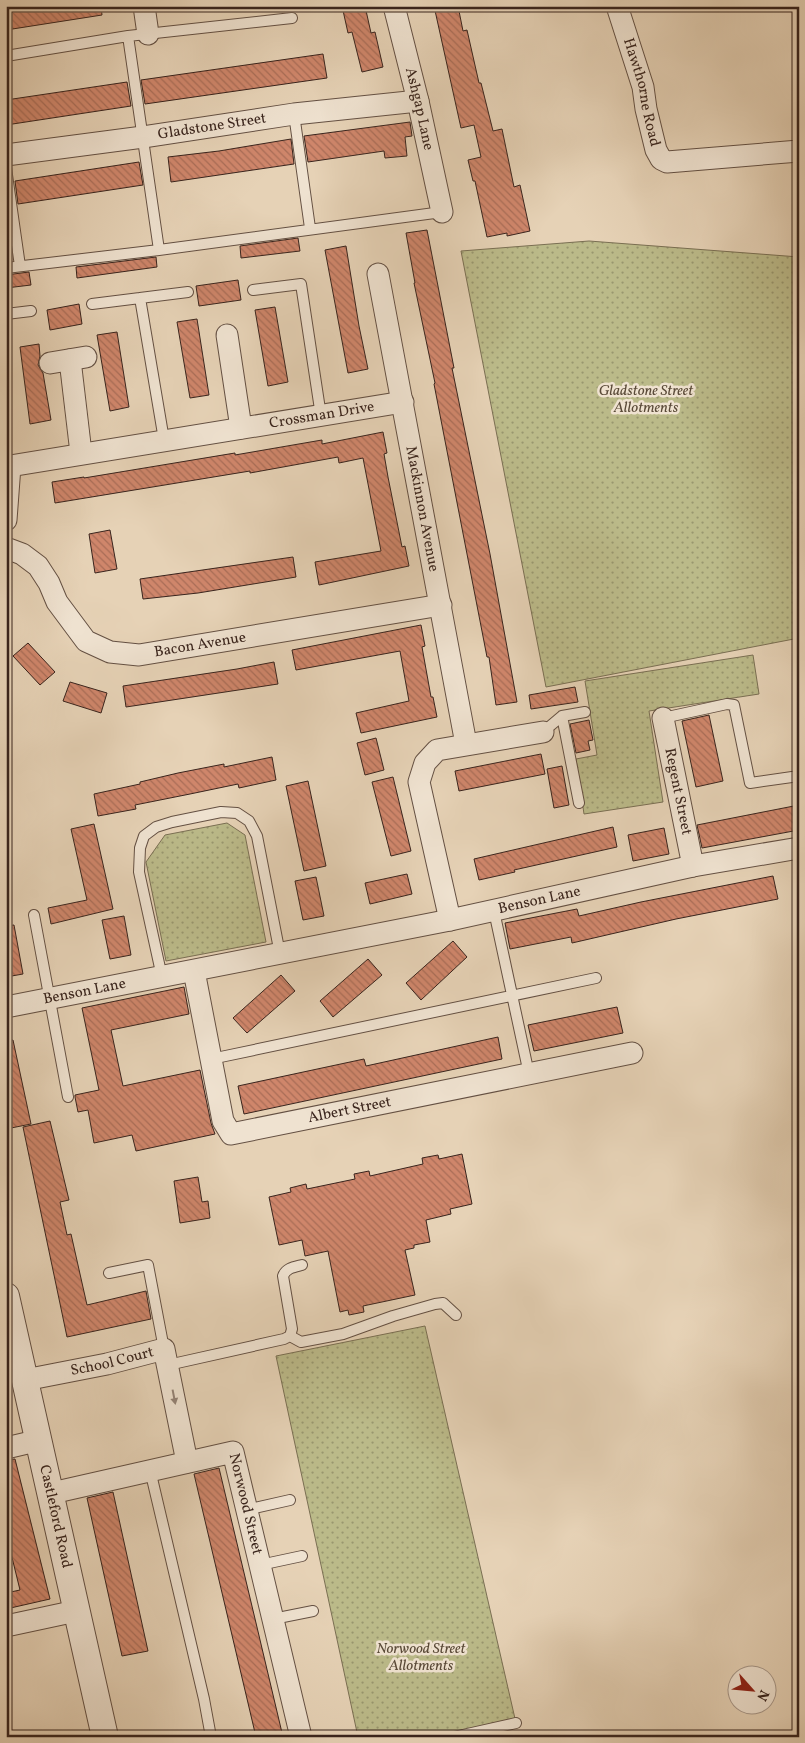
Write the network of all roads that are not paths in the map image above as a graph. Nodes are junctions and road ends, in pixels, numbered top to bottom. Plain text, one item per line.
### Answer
1 (144, 6) edge
2 (394, 6) edge
3 (617, 6) edge
4 (292, 18) dead end
5 (138, 35) junction
6 (6, 56) edge
7 (418, 101) junction
8 (294, 114) junction
9 (143, 138) junction
10 (799, 151) edge
11 (6, 155) edge
12 (6, 168) edge
13 (442, 212) joint
14 (310, 228) junction
15 (158, 250) junction
16 (20, 266) junction
17 (6, 268) edge
18 (378, 274) dead end
19 (253, 290) dead end
20 (188, 292) dead end
21 (140, 298) junction
22 (92, 304) dead end
23 (31, 311) dead end
24 (6, 314) edge
25 (226, 335) dead end
26 (69, 360) dead end
27 (402, 402) junction
28 (321, 416) junction
29 (241, 428) junction
30 (164, 440) junction
31 (81, 453) junction
32 (8, 464) edge
33 (6, 520) edge
34 (6, 548) edge
35 (441, 605) junction
36 (585, 712) dead end
37 (562, 716) junction
38 (663, 718) joint
39 (543, 732) joint
40 (466, 744) junction
41 (799, 776) edge
42 (579, 803) dead end
43 (799, 848) edge
44 (693, 866) junction
45 (494, 911) junction
46 (34, 915) dead end
47 (450, 920) junction
48 (280, 954) junction
49 (194, 971) junction
50 (162, 977) junction
51 (596, 978) dead end
52 (512, 995) junction
53 (50, 999) junction
54 (6, 1007) edge
55 (632, 1054) dead end
56 (211, 1059) junction
57 (529, 1074) junction
58 (68, 1097) dead end
59 (302, 1265) dead end
60 (109, 1273) dead end
61 (6, 1296) edge
62 (456, 1315) dead end
63 (290, 1336) junction
64 (166, 1357) junction
65 (25, 1380) junction
66 (40, 1440) junction
67 (6, 1448) edge
68 (187, 1462) junction
69 (150, 1470) junction
70 (52, 1493) junction
71 (290, 1500) dead end
72 (246, 1510) junction
73 (302, 1556) dead end
74 (260, 1565) junction
75 (76, 1611) junction
76 (313, 1611) dead end
77 (273, 1620) junction
78 (6, 1626) edge
79 (516, 1723) dead end
80 (105, 1737) edge
81 (211, 1737) edge
82 (301, 1737) edge
83 (454, 1737) edge

1 - 5 street
2 - 7 street, Ashgap Lane
3 - 10 street, Hawthorne Road
4 - 5 lane
5 - 6 lane
5 - 9 lane
7 - 8 street, Gladstone Street
7 - 13 street, Ashgap Lane
8 - 9 street, Gladstone Street
8 - 14 lane
9 - 11 street, Gladstone Street
9 - 15 lane
12 - 16 lane
13 - 14 lane
14 - 15 lane
15 - 16 lane
16 - 17 lane
18 - 27 street, Mackinnon Avenue
19 - 28 lane
20 - 21 lane
21 - 22 lane
21 - 30 lane
23 - 24 lane
25 - 29 street
26 - 31 street
27 - 28 street, Crossman Drive
27 - 35 street, Mackinnon Avenue
28 - 29 street, Crossman Drive
29 - 30 street, Crossman Drive
30 - 31 street, Crossman Drive
31 - 32 street, Crossman Drive
32 - 33 street, Crossman Drive
34 - 35 street, Bacon Avenue
35 - 40 street, Mackinnon Avenue
36 - 37 lane
37 - 39 lane
37 - 42 lane
38 - 41 lane
38 - 44 street, Regent Street
39 - 40 street
40 - 47 street
43 - 44 street, Benson Lane
44 - 45 street, Benson Lane
45 - 47 street, Benson Lane
45 - 52 lane
46 - 53 lane
47 - 48 street, Benson Lane
48 - 49 street, Benson Lane
48 - 50 lane
49 - 50 street, Benson Lane
49 - 56 street, Albert Street
50 - 53 street, Benson Lane
51 - 52 lane
52 - 56 lane
52 - 57 lane
53 - 54 street, Benson Lane
53 - 58 lane
55 - 57 street, Albert Street
56 - 57 street, Albert Street
59 - 63 lane
60 - 64 lane, School Court
61 - 65 street, Castleford Road
62 - 63 lane
63 - 64 lane
64 - 65 street, School Court
64 -> 68 street
65 - 66 street, Castleford Road
66 - 67 street
66 - 70 street, Castleford Road
68 - 69 street, Norwood Street
68 - 72 street, Norwood Street
69 - 70 street, Norwood Street
69 - 81 lane
70 - 75 street, Castleford Road
71 - 72 lane
72 - 74 street, Norwood Street
73 - 74 lane
74 - 77 street, Norwood Street
75 - 78 street
75 - 80 street, Castleford Road
76 - 77 lane
77 - 82 street, Norwood Street
79 - 83 lane

